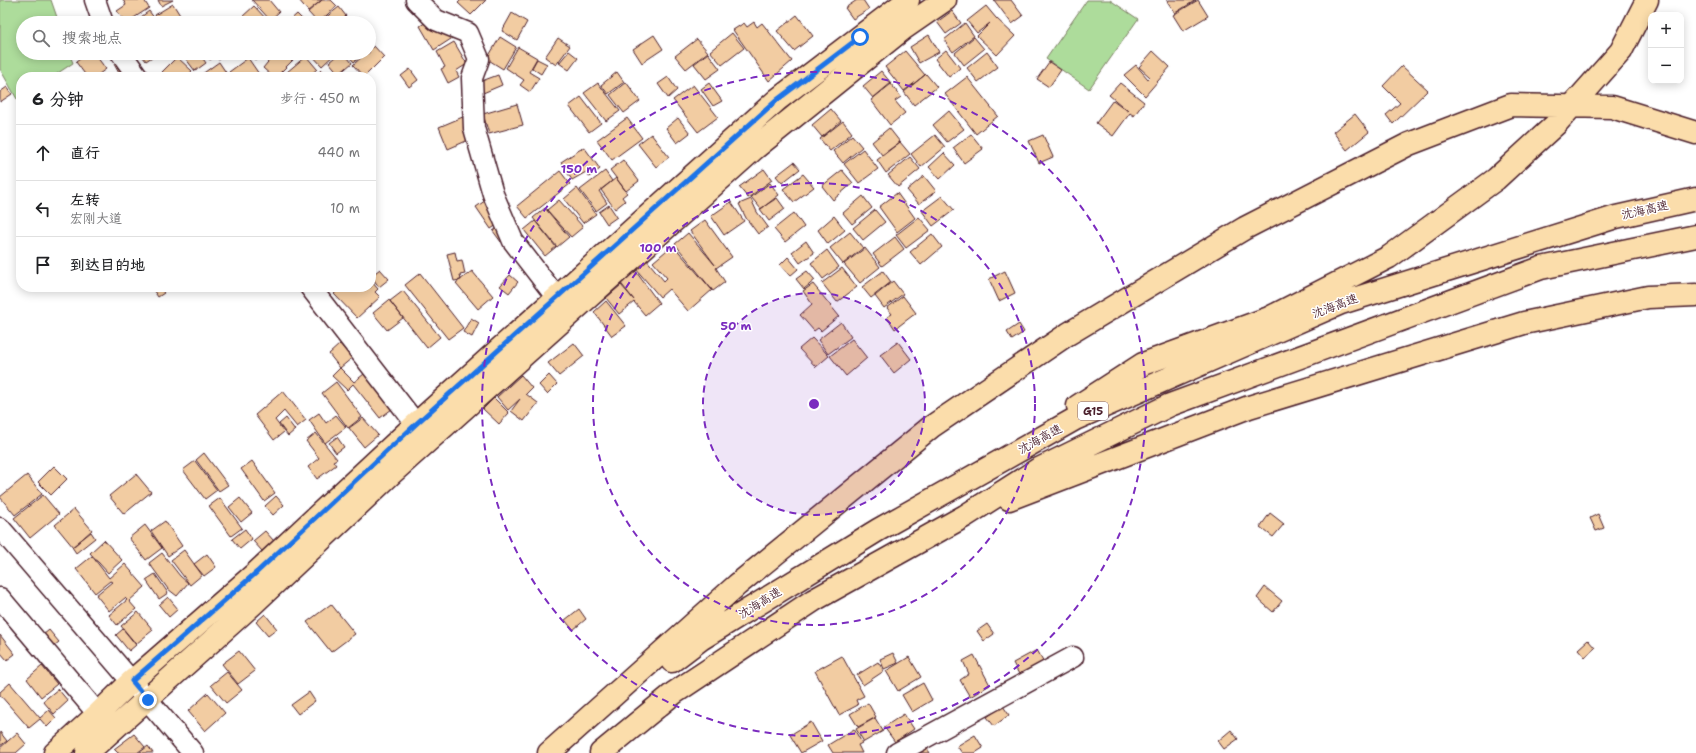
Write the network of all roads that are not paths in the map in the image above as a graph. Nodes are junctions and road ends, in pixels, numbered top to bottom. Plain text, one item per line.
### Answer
1 (95, 0) edge
2 (416, 0) edge
3 (908, 0) edge
4 (945, 0) edge
5 (1647, 0) edge
6 (101, 16) edge
7 (126, 60) edge
8 (134, 72) edge
9 (1572, 106) junction
10 (1696, 133) edge
11 (1696, 199) edge
12 (1696, 236) edge
13 (1696, 290) edge
14 (314, 292) edge
15 (1696, 295) edge
16 (1648, 297) junction
17 (557, 298) junction
18 (416, 424) junction
19 (951, 489) junction
20 (965, 516) junction
21 (0, 528) edge
22 (0, 598) edge
23 (1073, 657) dead end
24 (132, 681) junction
25 (148, 700) junction
26 (98, 714) junction
27 (55, 753) edge
28 (87, 753) edge
29 (193, 753) edge
30 (549, 753) edge
31 (553, 753) edge
32 (601, 753) edge
33 (896, 753) edge

1 - 6 street
2 - 17 street
3 - 17 main road
4 - 25 main road
5 - 9 main road
7 - 8 street
9 - 10 main road
9 - 19 main road
9 - 30 main road
11 - 19 main road, 沈海高速 / G15
12 - 20 main road, G15
13 - 16 main road
14 - 18 street
15 - 16 main road
16 - 20 main road
17 - 18 main road
18 - 24 main road
19 - 31 main road, 沈海高速 / G15
20 - 32 main road, G15
21 - 24 street
22 - 26 street
23 - 33 street
24 - 25 street
24 - 26 main road
25 - 28 main road
25 - 29 street
26 - 27 main road

